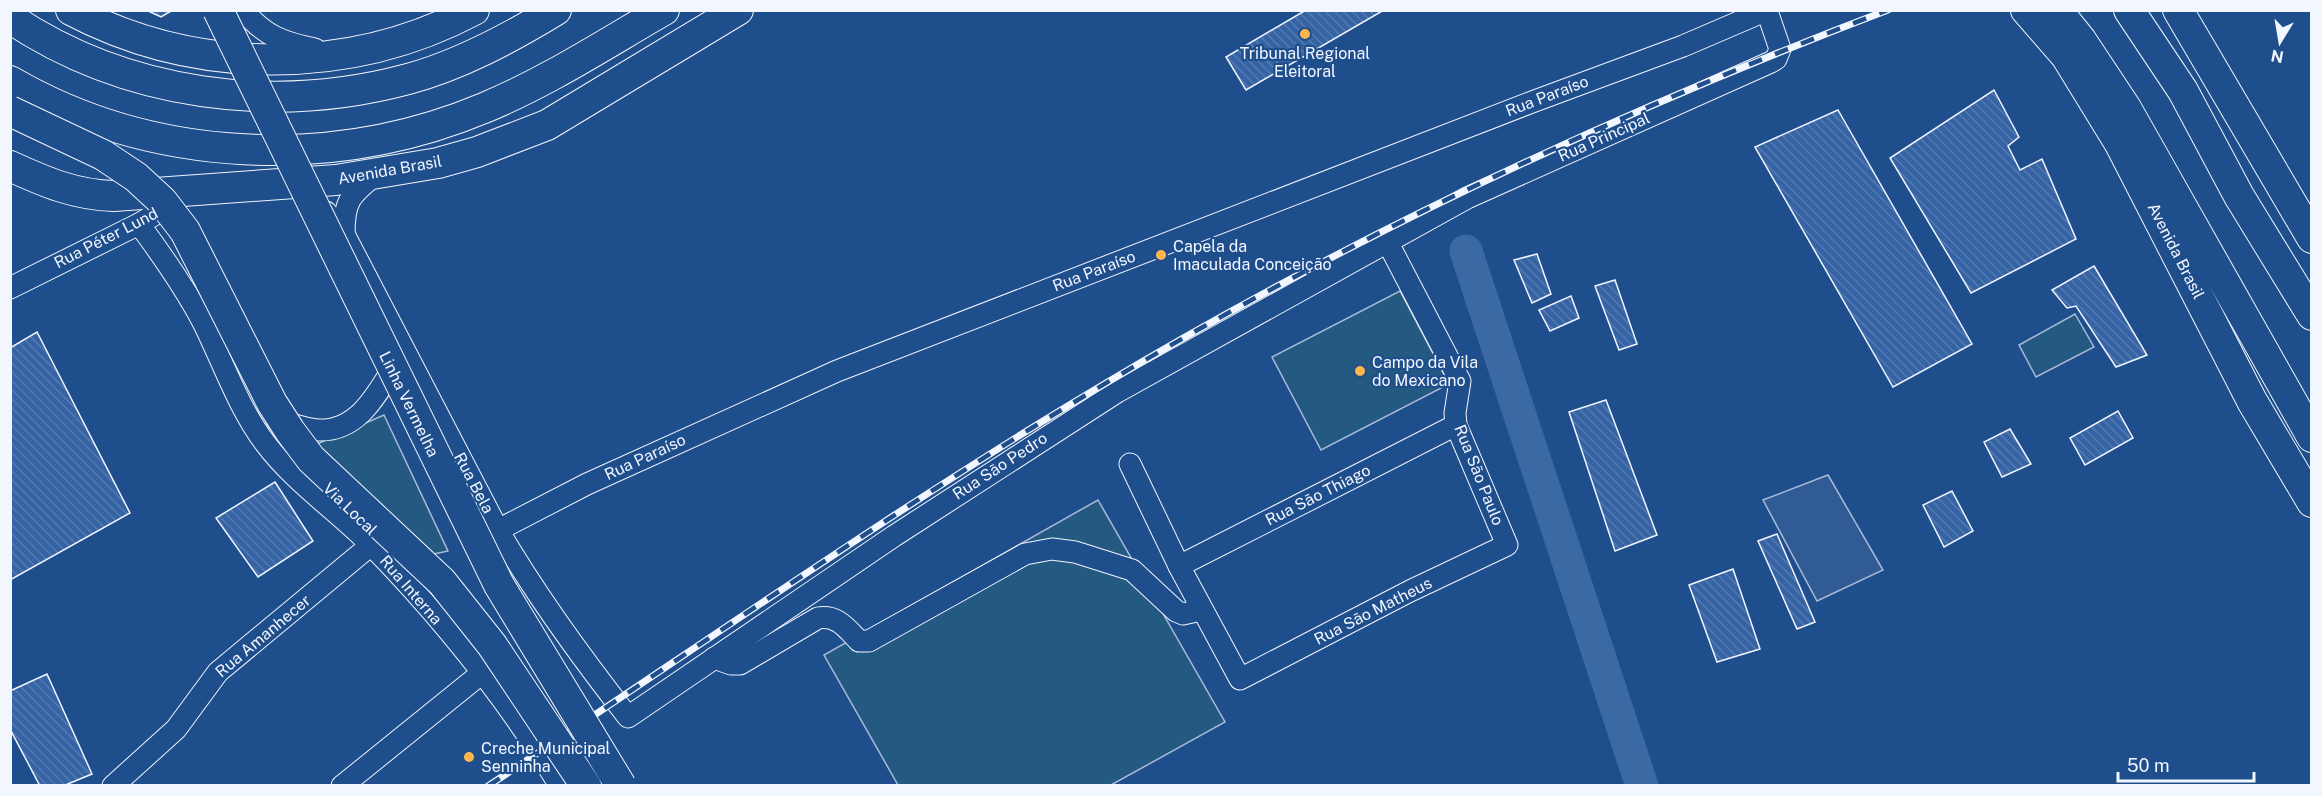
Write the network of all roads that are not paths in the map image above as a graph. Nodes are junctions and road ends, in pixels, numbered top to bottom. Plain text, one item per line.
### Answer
1 (71, 10) edge
2 (202, 10) edge
3 (218, 10) edge
4 (243, 10) edge
5 (474, 10) edge
6 (556, 10) edge
7 (664, 10) edge
8 (711, 10) edge
9 (738, 10) edge
10 (2026, 10) edge
11 (2056, 10) edge
12 (2129, 10) edge
13 (2178, 10) edge
14 (1767, 11) edge
15 (10, 18) edge
16 (342, 55) junction
17 (10, 81) edge
18 (10, 111) edge
19 (417, 131) junction
20 (10, 166) edge
21 (376, 174) junction
22 (276, 184) junction
23 (202, 189) junction
24 (147, 219) junction
25 (344, 234) junction
26 (2312, 238) edge
27 (1388, 243) junction
28 (10, 288) edge
29 (2312, 315) edge
30 (2209, 316) junction
31 (404, 351) junction
32 (248, 417) junction
33 (271, 419) junction
34 (1456, 425) junction
35 (2312, 437) edge
36 (1130, 464) dead end
37 (2312, 468) edge
38 (2312, 502) edge
39 (498, 530) junction
40 (371, 544) junction
41 (1507, 544) joint
42 (1179, 566) junction
43 (1201, 610) junction
44 (714, 658) junction
45 (482, 673) junction
46 (628, 717) joint
47 (567, 785) edge
48 (113, 786) edge
49 (342, 786) edge
50 (598, 786) edge
51 (621, 786) edge

1 - 16 highway
2 - 50 highway, Linha Vermelha
3 - 51 highway, Linha Vermelha, bridge
4 - 16 street
5 - 16 highway
6 - 15 highway
7 - 19 highway, Avenida Brasil
8 - 19 highway
9 - 21 highway, Avenida Brasil
10 - 30 highway, Avenida Brasil
11 - 35 highway, Avenida Brasil
12 - 29 highway
13 - 26 highway
14 - 27 street, Rua Principal
14 - 39 street, Rua Paraíso
17 - 19 highway, Avenida Brasil
18 - 47 highway, bridge
20 - 23 highway, Avenida Brasil
21 - 22 highway, Avenida Brasil
21 - 25 street
22 - 23 highway, Avenida Brasil
22 - 25 street, Rua Bela
23 - 24 street, Rua Péter Lund
24 - 28 street, Rua Péter Lund
24 - 32 street, Rua Interna
24 - 33 street, Via Local
25 - 31 street, Rua Bela
27 - 34 street, Rua São Paulo
27 - 44 street, Rua São Pedro
30 - 37 highway
30 - 38 highway, Avenida Brasil
31 - 33 street
31 - 39 street, Rua Bela
32 - 33 street
32 - 40 street, Rua Interna
33 - 47 street, Via Local
34 - 41 street, Rua São Paulo
34 - 42 street, Rua São Thiago
36 - 42 street
39 - 46 street, Rua Bela
40 - 45 street, Rua Interna
40 - 48 street, Rua Amanhecer
41 - 43 street, Rua São Matheus
42 - 43 street
43 - 44 street
44 - 46 street, Rua São Pedro
45 - 47 street, Rua Interna
45 - 49 street

